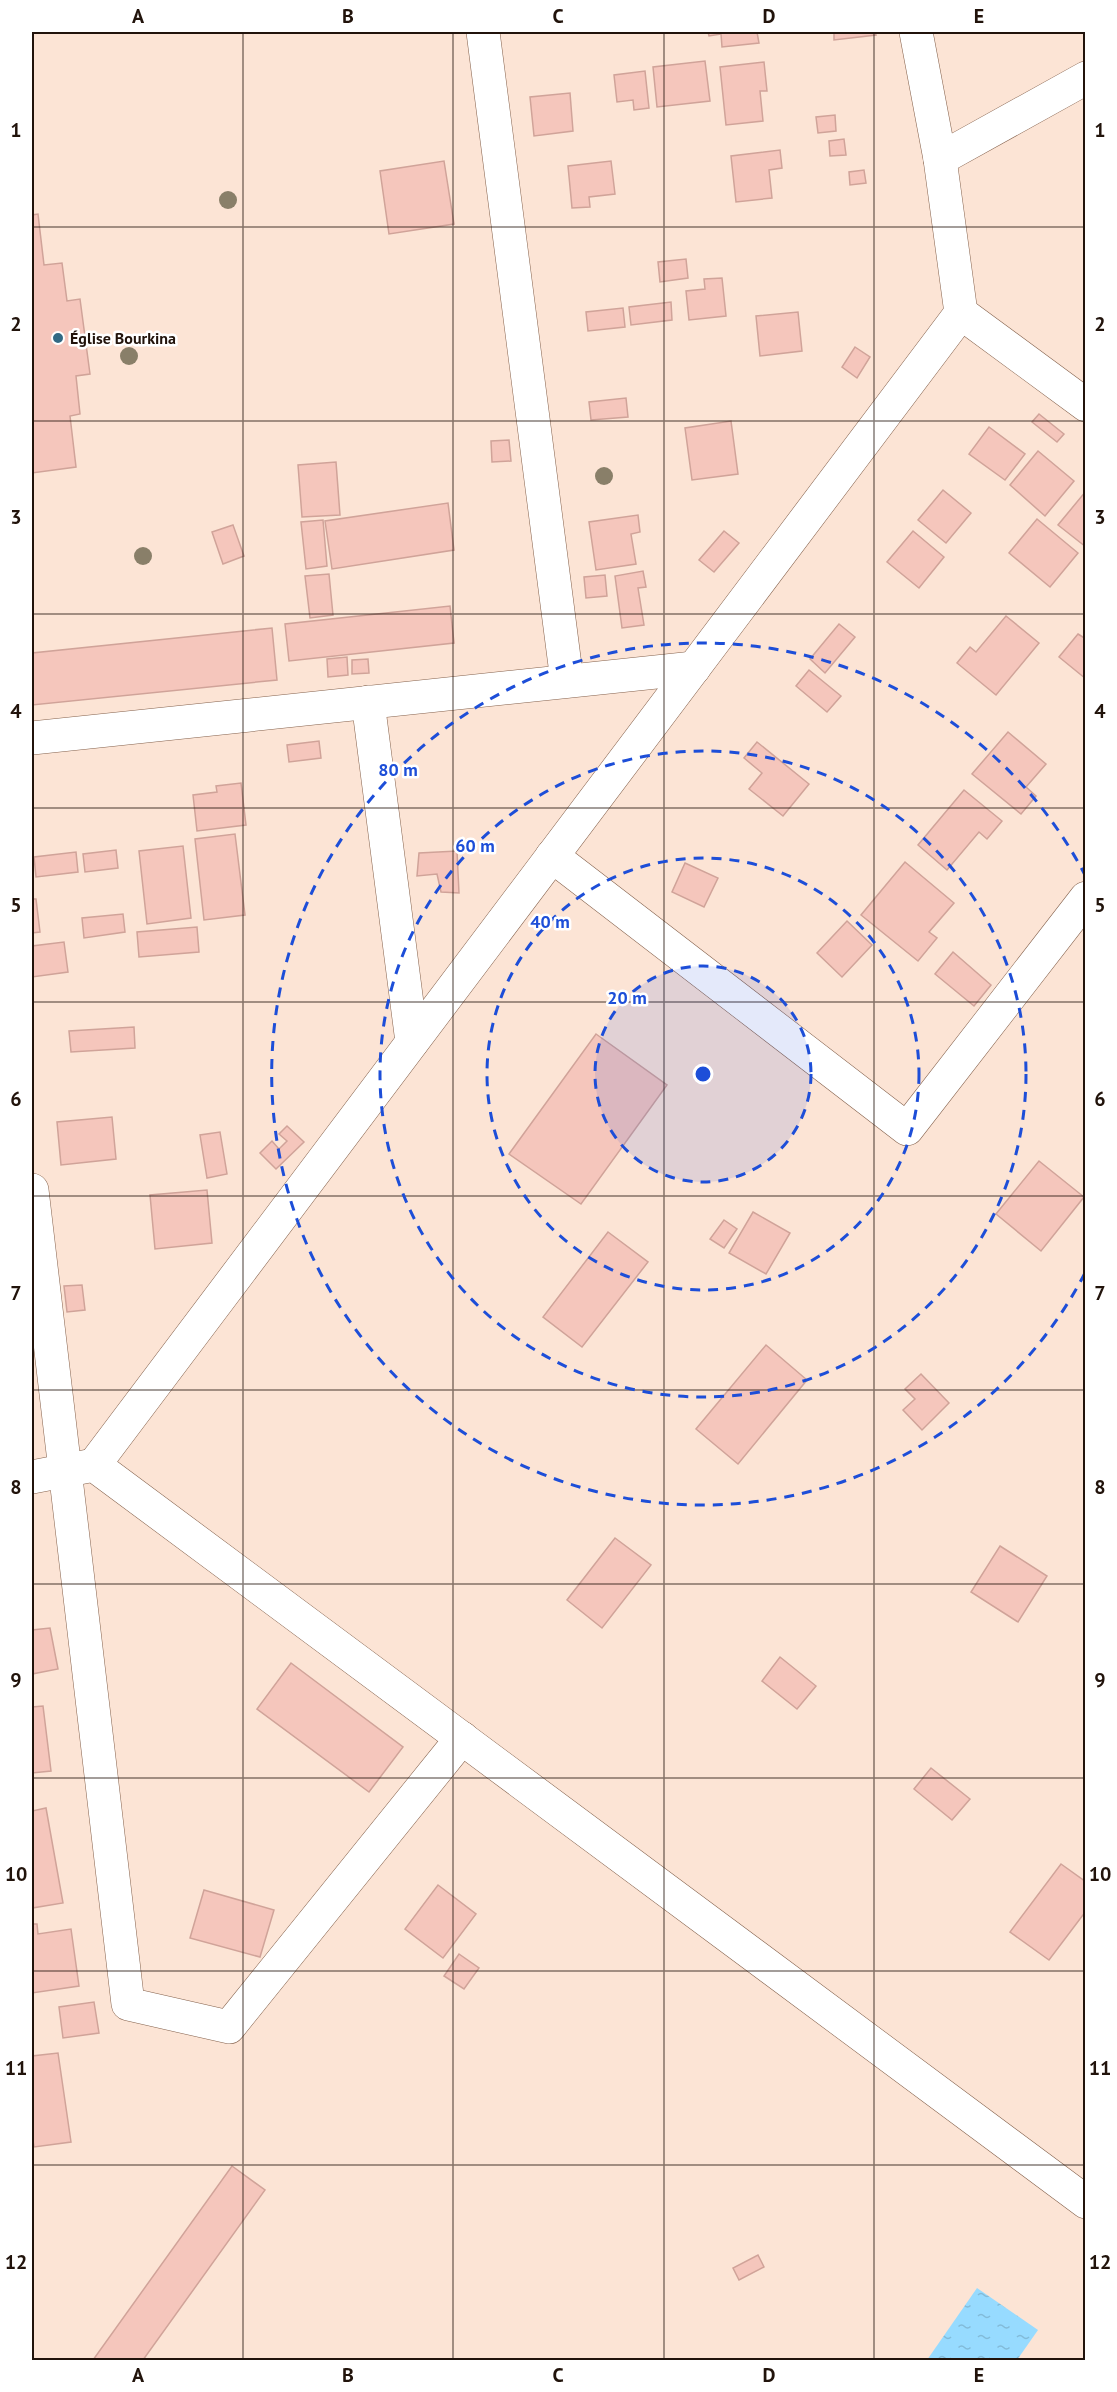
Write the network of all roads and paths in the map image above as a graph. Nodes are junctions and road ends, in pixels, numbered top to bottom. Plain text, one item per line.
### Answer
1 (483, 32) edge
2 (916, 32) edge
3 (1086, 78) edge
4 (940, 159) junction
5 (961, 313) junction
6 (1086, 405) edge
7 (694, 668) junction
8 (567, 681) junction
9 (368, 702) junction
10 (32, 738) edge
11 (552, 856) junction
12 (1086, 898) edge
13 (412, 1042) junction
14 (32, 1190) edge
15 (80, 1468) junction
16 (32, 1477) edge
17 (462, 1738) junction
18 (1086, 2202) edge

1 - 8 street
2 - 4 street
3 - 4 street
4 - 5 street
5 - 6 street
5 - 7 street
7 - 8 street
7 - 11 street
8 - 9 street
9 - 10 street
9 - 13 street
11 - 12 street
11 - 13 street
13 - 15 street
14 - 15 street
15 - 16 street
15 - 17 street
15 - 17 street
17 - 18 street

